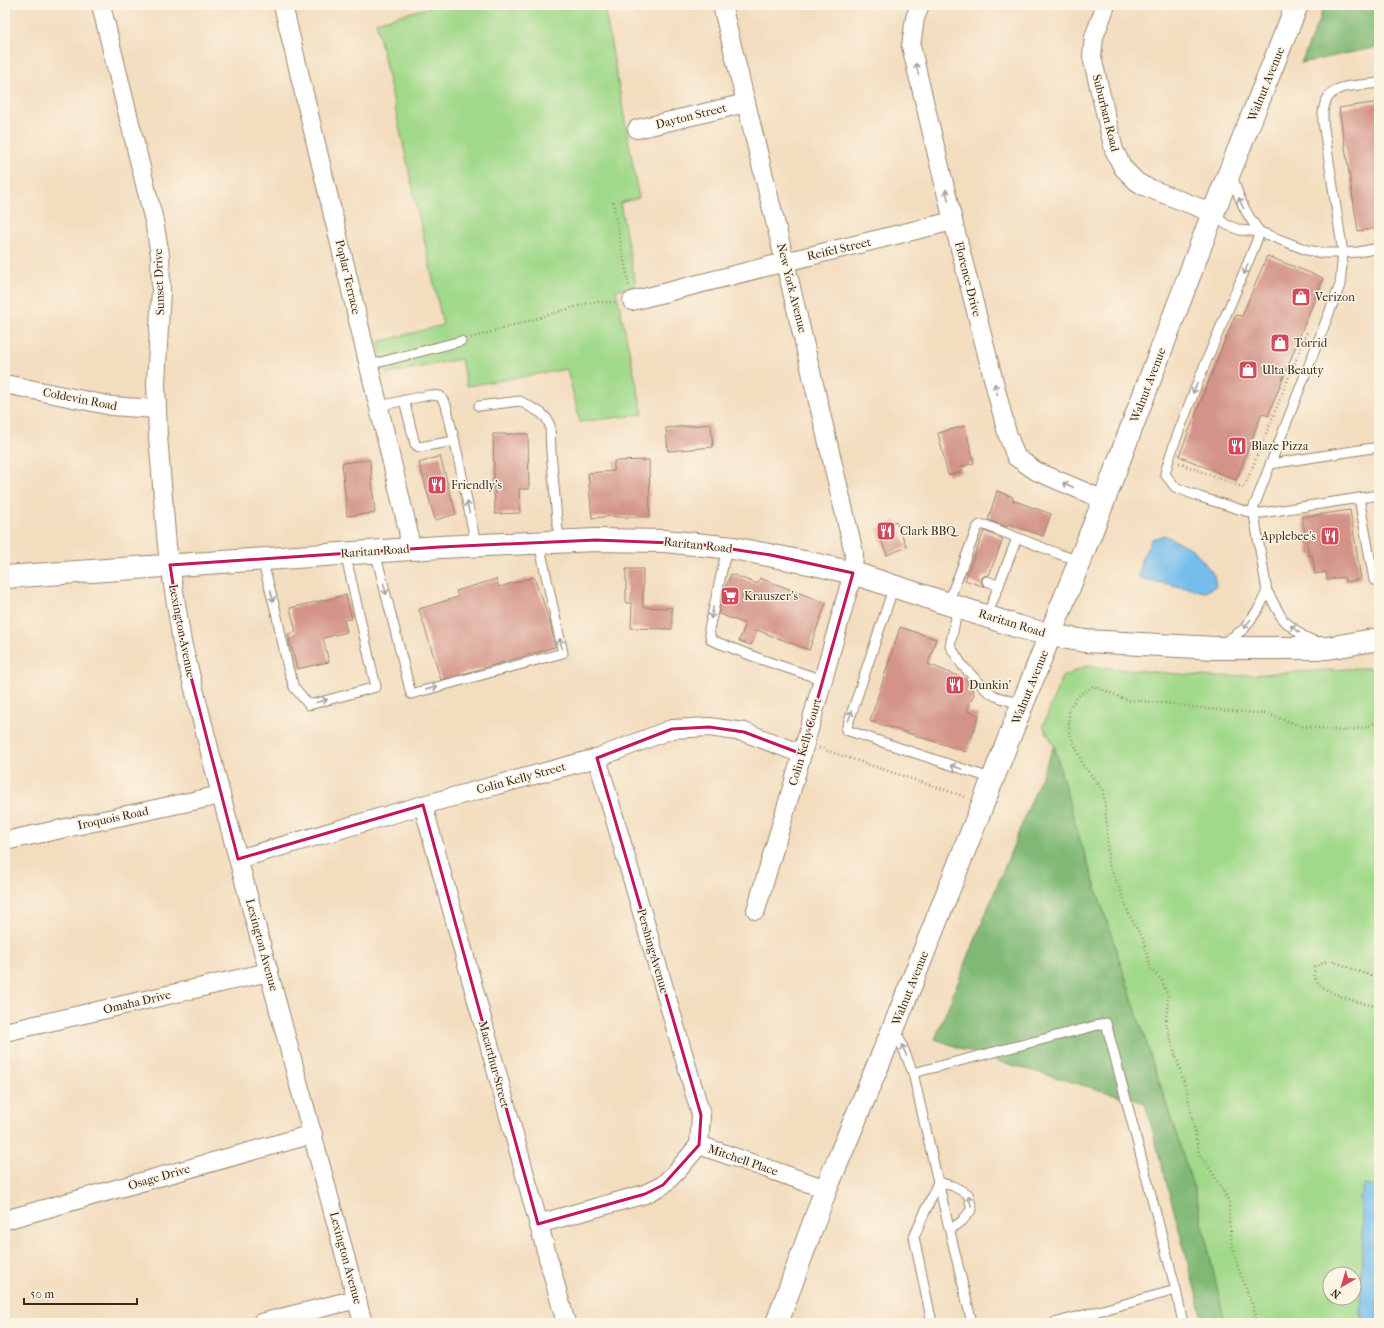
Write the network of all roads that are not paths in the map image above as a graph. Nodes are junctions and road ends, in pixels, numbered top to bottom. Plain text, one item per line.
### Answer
1 (101, 5) edge
2 (283, 5) edge
3 (722, 5) edge
4 (920, 5) edge
5 (1106, 5) edge
6 (1297, 5) edge
7 (1379, 83) edge
8 (746, 103) junction
9 (636, 129) dead end
10 (1231, 170) junction
11 (1214, 213) junction
12 (953, 222) junction
13 (1260, 232) junction
14 (1379, 248) edge
15 (1343, 254) junction
16 (785, 262) junction
17 (632, 301) road end
18 (461, 341) road end
19 (369, 365) junction
20 (5, 384) edge
21 (404, 400) junction
22 (379, 406) junction
23 (479, 406) dead end
24 (156, 409) junction
25 (455, 441) junction
26 (1379, 447) edge
27 (1270, 464) junction
28 (1379, 495) edge
29 (1359, 498) junction
30 (1104, 500) junction
31 (1255, 514) junction
32 (1017, 538) junction
33 (549, 542) junction
34 (476, 545) junction
35 (727, 548) junction
36 (410, 549) junction
37 (375, 551) junction
38 (345, 553) junction
39 (262, 559) junction
40 (1080, 561) junction
41 (170, 565) junction
42 (853, 573) junction
43 (960, 573) junction
44 (970, 575) dead end
45 (5, 577) edge
46 (1379, 579) edge
47 (987, 581) dead end
48 (894, 586) junction
49 (999, 586) junction
50 (1267, 591) junction
51 (953, 605) junction
52 (987, 616) junction
53 (1050, 635) junction
54 (1379, 639) edge
55 (1215, 648) junction
56 (1328, 648) junction
57 (823, 680) junction
58 (1023, 705) junction
59 (804, 749) junction
60 (597, 758) junction
61 (993, 780) junction
62 (221, 795) junction
63 (422, 805) junction
64 (5, 841) edge
65 (238, 859) junction
66 (756, 910) dead end
67 (269, 972) junction
68 (894, 1027) junction
69 (5, 1032) edge
70 (913, 1073) junction
71 (313, 1134) junction
72 (699, 1145) junction
73 (938, 1182) junction
74 (826, 1190) junction
75 (5, 1220) edge
76 (538, 1224) junction
77 (950, 1230) junction
78 (1176, 1290) junction
79 (357, 1299) junction
80 (261, 1323) edge
81 (363, 1323) edge
82 (566, 1323) edge
83 (777, 1323) edge
84 (932, 1323) edge
85 (972, 1323) edge
86 (1054, 1323) edge
87 (1183, 1323) edge

1 - 24 street, Sunset Drive
2 - 19 street, Poplar Terrace
3 - 8 street, New York Avenue
12 -> 4 street, Florence Drive
5 - 11 street, Suburban Road
6 - 10 street, Walnut Avenue
7 - 15 lane
8 - 9 street, Dayton Street
8 - 16 street, New York Avenue
10 - 11 street, Walnut Avenue
13 -> 10 lane
11 - 13 lane
11 - 30 street, Walnut Avenue
12 - 16 street, Reifel Street
30 -> 12 street, Florence Drive
13 - 15 lane
13 -> 31 lane
14 - 15 lane
15 - 27 lane
16 - 17 street, Reifel Street
16 - 42 street, New York Avenue
18 - 19 lane
19 - 22 street, Poplar Terrace
20 - 24 street, Coldevin Road
21 - 22 lane
21 - 25 lane
21 - 25 lane
22 - 36 street, Poplar Terrace
23 - 33 lane
24 - 41 street, Sunset Drive
34 -> 25 lane
26 - 27 lane
27 - 31 lane
28 - 29 lane
29 - 31 lane
29 - 46 lane
30 - 40 street, Walnut Avenue
31 - 50 lane
32 - 40 lane
32 - 43 lane
32 - 49 lane
33 - 34 street, Raritan Road
33 - 35 street, Raritan Road
37 -> 33 lane
34 - 36 street, Raritan Road
35 - 42 street, Raritan Road
35 -> 57 lane
36 - 37 street, Raritan Road
37 - 38 street, Raritan Road
38 - 39 street, Raritan Road
39 -> 38 lane
39 - 41 street, Raritan Road
40 - 53 street, Walnut Avenue
41 - 45 street, Raritan Road
41 - 62 street, Lexington Avenue
42 - 48 street, Raritan Road
42 - 57 street, Colin Kelly Court
43 - 44 lane
43 - 51 lane
47 - 49 lane
48 - 51 street, Raritan Road
61 -> 48 lane
49 - 52 lane
50 -> 55 lane
56 -> 50 lane
51 - 52 street, Raritan Road
51 - 58 lane
52 - 53 street, Raritan Road
53 - 55 street, Raritan Road
53 - 58 street, Walnut Avenue
54 - 56 street, Raritan Road
55 - 56 street, Raritan Road
57 - 59 street, Colin Kelly Court
58 - 61 street, Walnut Avenue
59 - 60 street, Colin Kelly Street
59 - 66 street, Colin Kelly Court
60 - 63 street, Colin Kelly Street
60 - 72 street, Pershing Avenue
61 - 68 street, Walnut Avenue
62 - 64 street, Iroquois Road
62 - 65 street, Lexington Avenue
63 - 65 street, Colin Kelly Street
63 - 76 street, Macarthur Street
65 - 67 street, Lexington Avenue
67 - 69 street, Omaha Drive
67 - 71 street, Lexington Avenue
70 -> 68 lane
68 - 74 street, Walnut Avenue
70 - 73 lane
70 - 78 lane
71 - 75 street, Osage Drive
71 - 79 street, Lexington Avenue
72 - 74 street, Mitchell Place
72 - 76 street, Mitchell Place
73 - 77 lane
77 -> 73 lane
73 - 84 lane
74 - 83 street, Walnut Avenue
76 - 82 street, Macarthur Street
77 - 85 lane
78 - 86 lane
78 - 87 lane
79 - 80 street
79 - 81 street, Lexington Avenue

